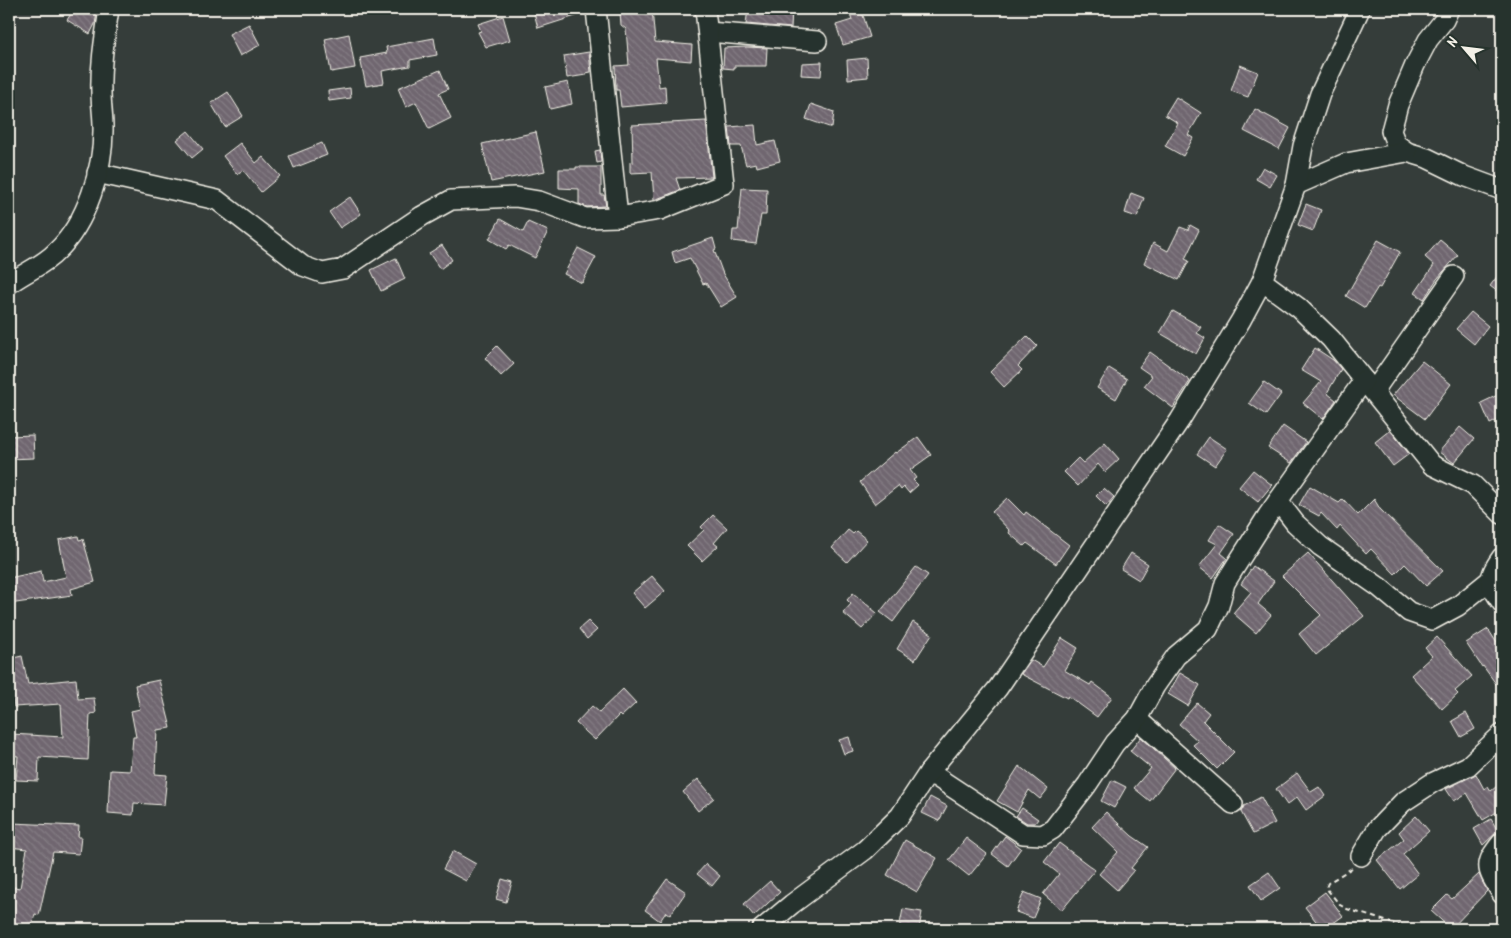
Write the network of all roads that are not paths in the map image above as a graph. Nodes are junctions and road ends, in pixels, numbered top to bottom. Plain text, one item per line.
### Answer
1 (109, 9) edge
2 (596, 9) edge
3 (705, 9) edge
4 (1360, 9) edge
5 (1449, 9) edge
6 (708, 32) junction
7 (817, 41) dead end
8 (1407, 152) junction
9 (97, 173) junction
10 (1296, 185) junction
11 (1502, 190) edge
12 (618, 217) junction
13 (1454, 276) dead end
14 (1262, 281) junction
15 (9, 284) edge
16 (1369, 386) junction
17 (1278, 501) junction
18 (1502, 514) edge
19 (1502, 557) edge
20 (1490, 580) junction
21 (1502, 603) edge
22 (1137, 719) junction
23 (1502, 734) edge
24 (929, 772) junction
25 (1233, 804) dead end
26 (1502, 842) edge
27 (1361, 856) road end
28 (1502, 894) edge
29 (762, 929) edge

1 - 9 street
2 - 12 street
3 - 6 street
4 - 10 street
5 - 8 street
6 - 7 street
6 - 12 street
8 - 10 street
8 - 11 street
9 - 12 street
9 - 15 street
10 - 14 street
13 - 16 street
14 - 16 street
14 - 24 street
16 - 17 street
16 - 18 street
17 - 20 street
17 - 22 street
19 - 20 street
20 - 21 street
22 - 24 street
22 - 25 street
23 - 27 street
24 - 29 street
26 - 28 street

